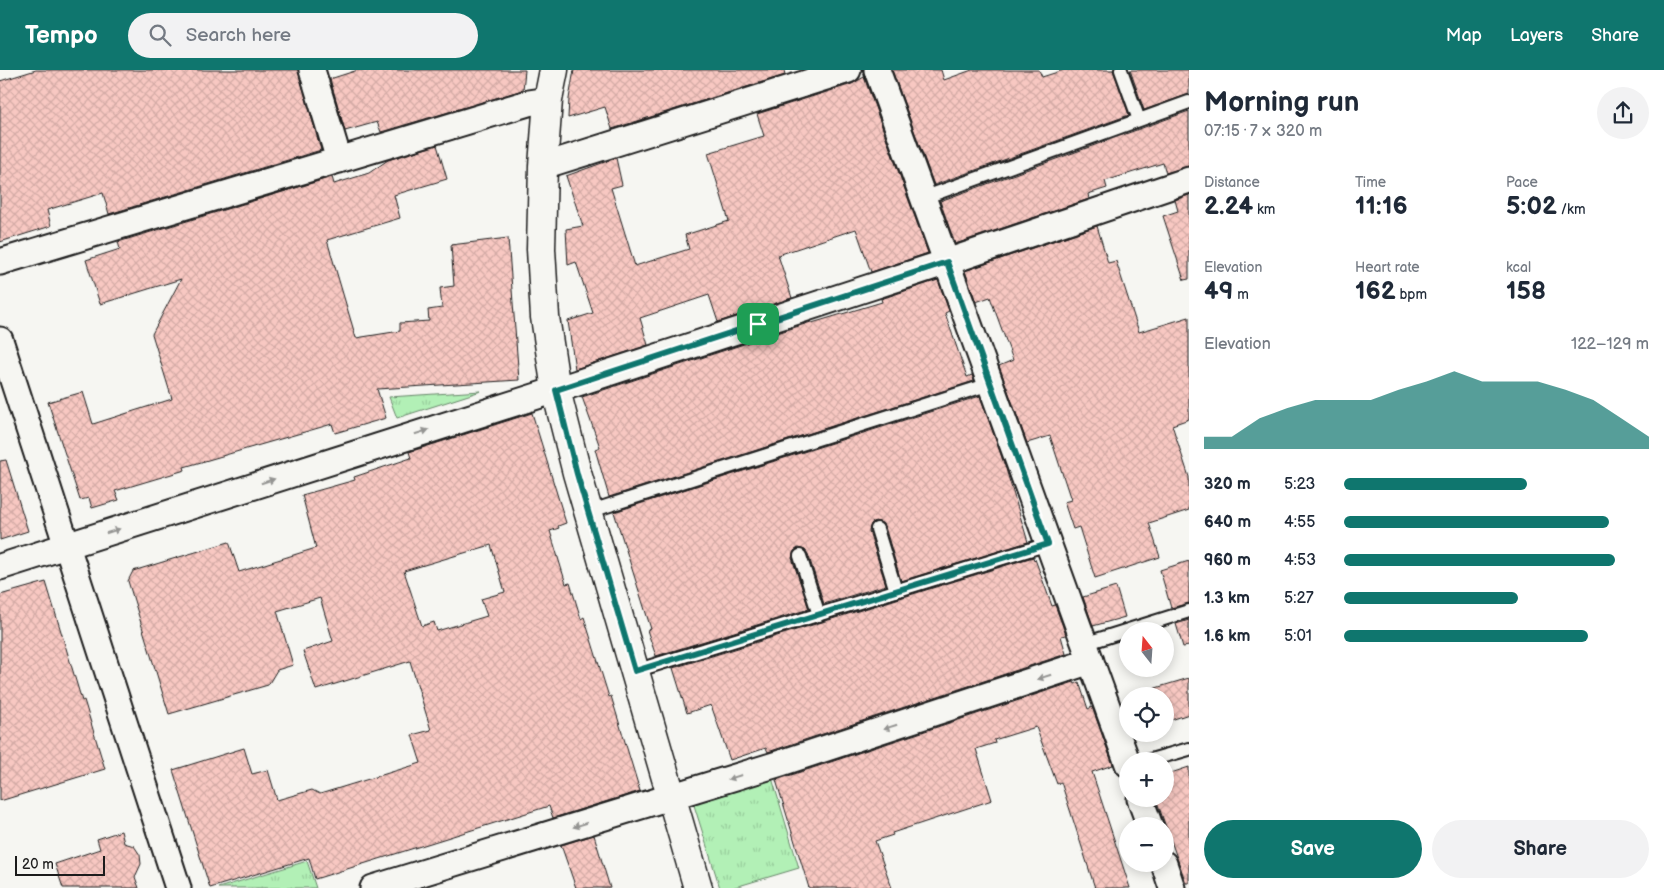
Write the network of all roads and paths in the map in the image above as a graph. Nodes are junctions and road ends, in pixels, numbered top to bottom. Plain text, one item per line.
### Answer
1 (312, 70) edge
2 (554, 70) edge
3 (848, 70) edge
4 (877, 70) edge
5 (1121, 70) edge
6 (548, 100) junction
7 (1189, 102) edge
8 (1139, 120) junction
9 (339, 160) junction
10 (543, 166) junction
11 (1189, 180) edge
12 (923, 198) junction
13 (0, 262) edge
14 (947, 262) junction
15 (0, 340) edge
16 (990, 384) junction
17 (556, 390) junction
18 (588, 512) junction
19 (877, 529) dead end
20 (1048, 544) junction
21 (66, 546) junction
22 (800, 556) dead end
23 (0, 566) edge
24 (896, 591) junction
25 (1189, 611) edge
26 (819, 615) junction
27 (1087, 652) junction
28 (635, 671) junction
29 (1189, 749) edge
30 (1124, 752) edge
31 (1174, 753) edge
32 (670, 797) junction
33 (1167, 872) edge
34 (178, 888) edge
35 (373, 888) edge
36 (698, 888) edge
37 (1172, 888) edge

1 - 9 street
2 - 6 street
3 - 10 street
4 - 12 street
5 - 8 lane
6 - 9 street
6 - 10 street
7 - 8 lane
8 - 12 lane
9 - 13 street
10 - 17 street
11 - 14 street
12 - 14 street
14 - 16 street
14 - 17 street
15 - 21 street
16 - 18 lane
16 - 20 street
17 - 18 street
21 -> 17 street
18 - 28 street
19 - 24 lane
20 - 24 lane
20 - 27 street
21 - 23 street
21 - 34 street
22 - 26 lane
24 - 26 lane
25 - 27 lane
26 - 28 lane
27 - 30 street
27 -> 32 street
28 - 32 street
29 - 31 lane
32 -> 35 street
32 - 36 street
33 - 37 street

